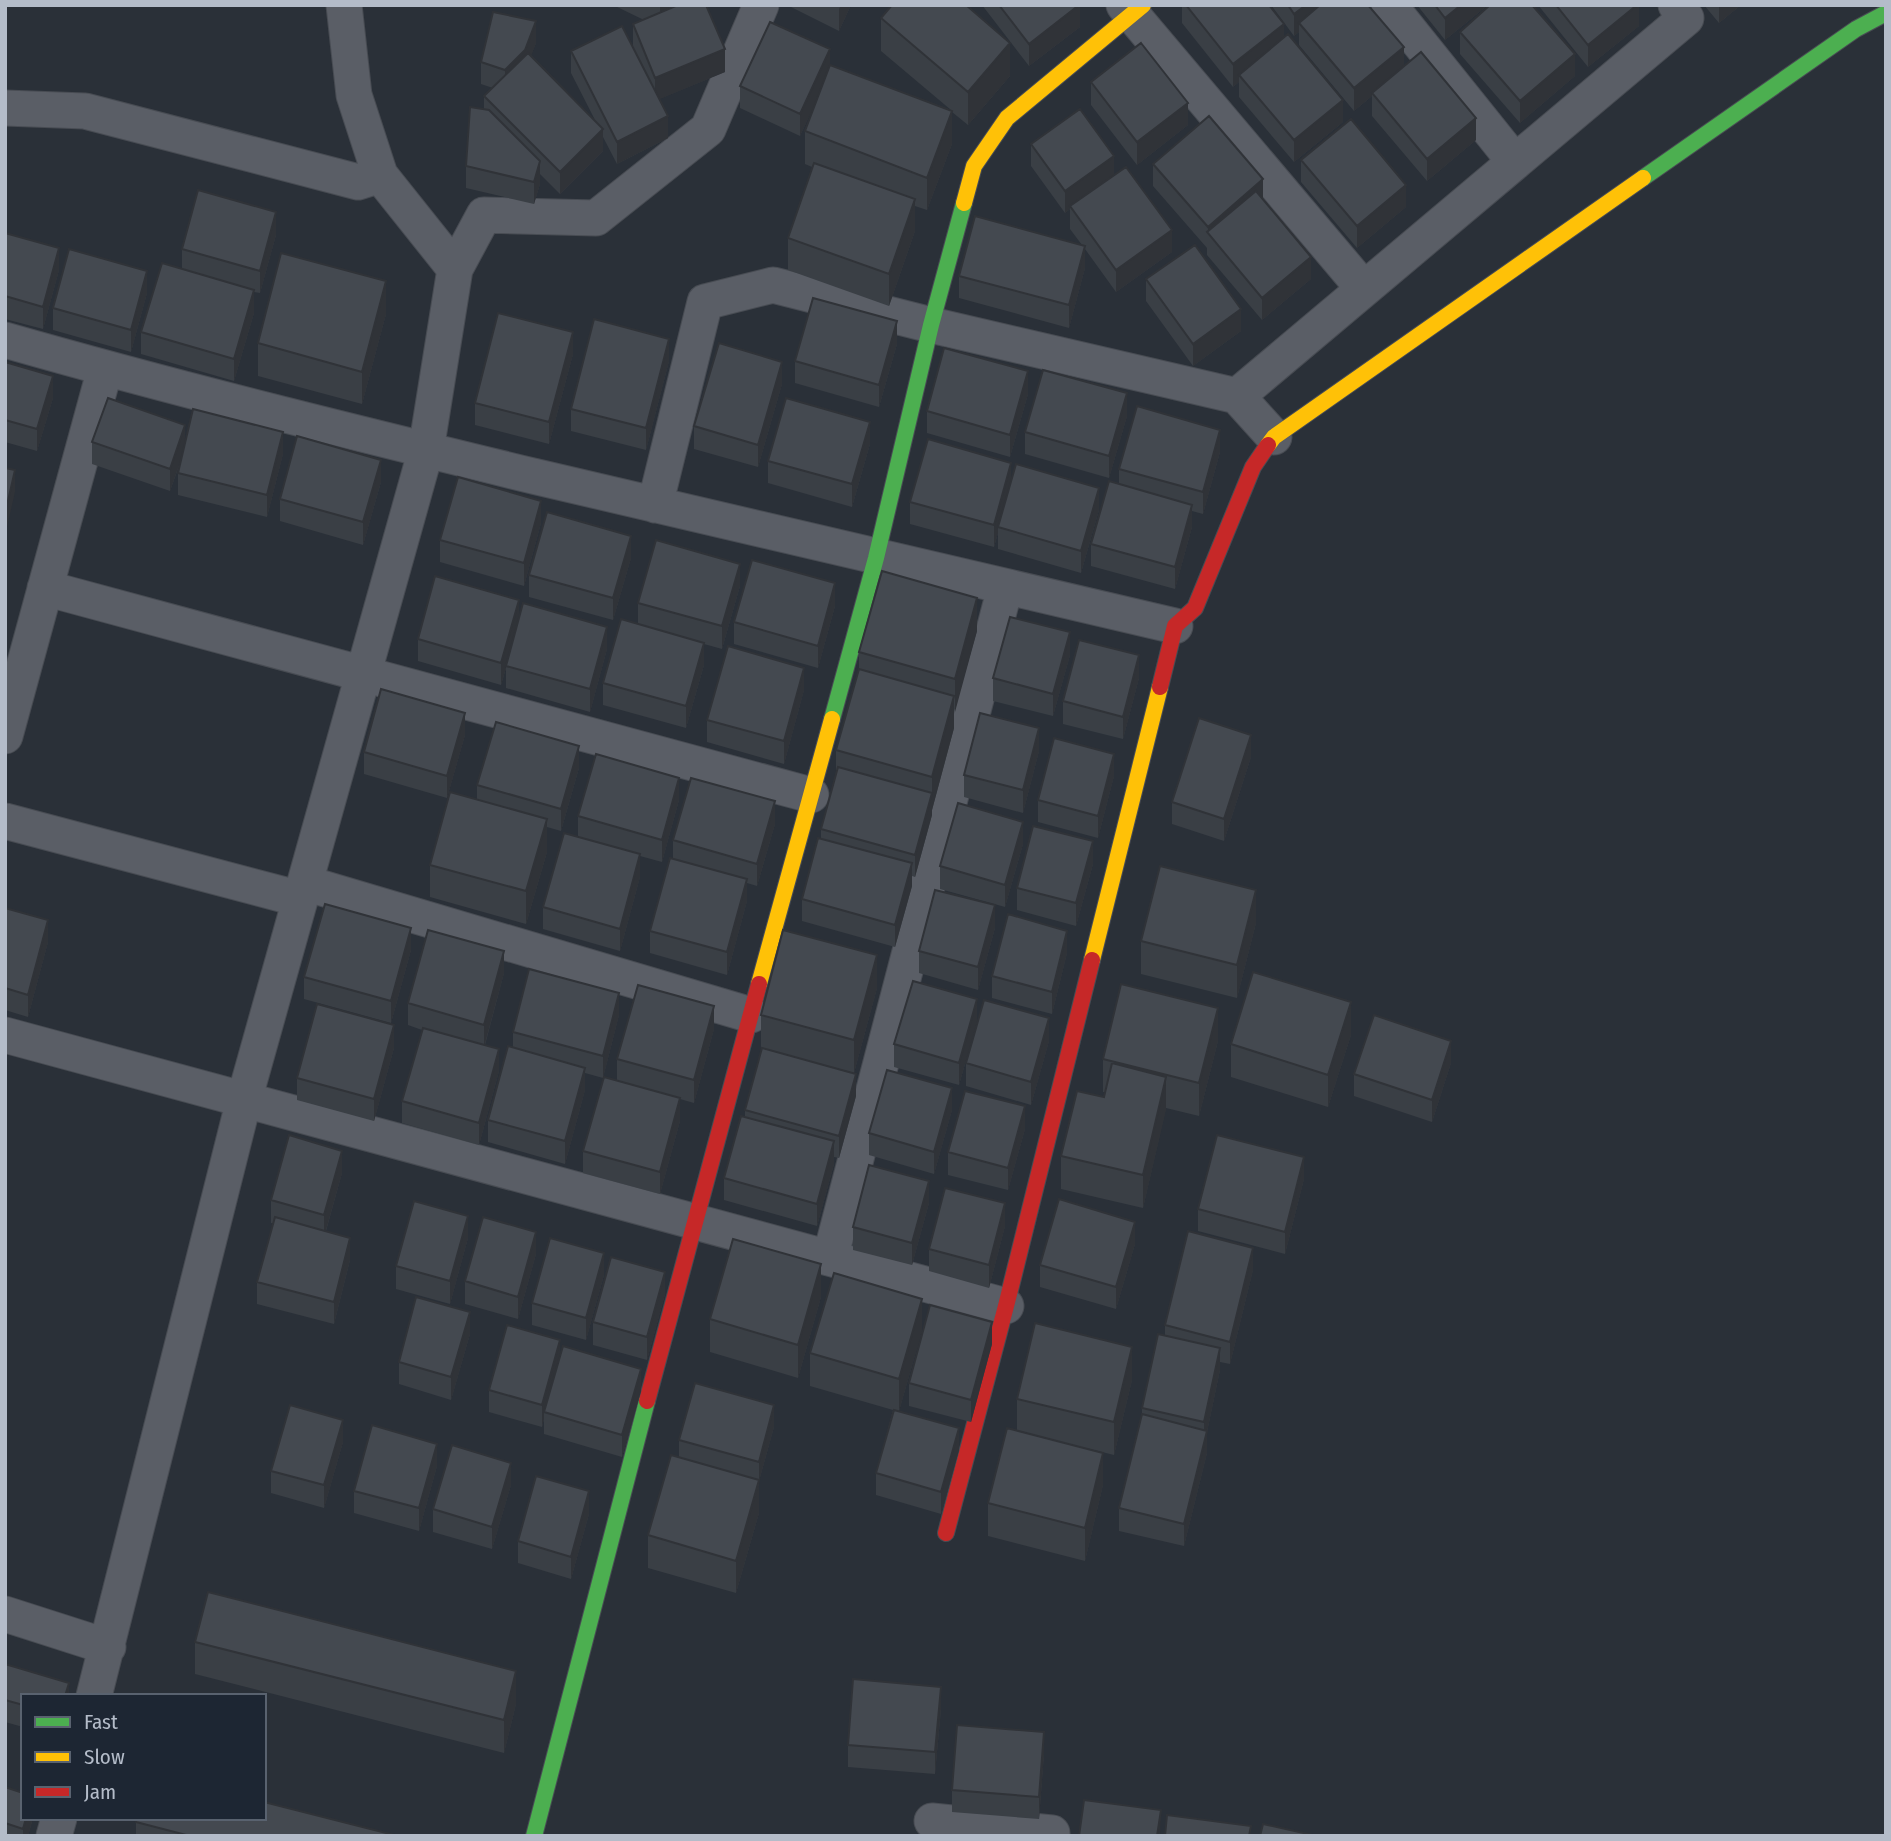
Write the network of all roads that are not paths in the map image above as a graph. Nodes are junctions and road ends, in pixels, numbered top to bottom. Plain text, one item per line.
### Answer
1 (344, 5) edge
2 (1389, 5) edge
3 (1676, 5) edge
4 (1133, 8) edge
5 (751, 11) edge
6 (1886, 13) edge
7 (5, 108) edge
8 (1515, 162) junction
9 (380, 175) junction
10 (456, 269) junction
11 (1364, 289) junction
12 (930, 325) junction
13 (5, 340) edge
14 (105, 369) junction
15 (1237, 396) junction
16 (1274, 438) junction
17 (426, 450) junction
18 (655, 505) junction
19 (876, 558) junction
20 (45, 588) junction
21 (1005, 588) junction
22 (1175, 626) junction
23 (363, 673) junction
24 (5, 736) edge
25 (811, 795) junction
26 (5, 821) edge
27 (302, 891) junction
28 (751, 1015) junction
29 (5, 1035) edge
30 (244, 1100) junction
31 (694, 1222) junction
32 (830, 1258) junction
33 (1006, 1306) junction
34 (946, 1533) dead end
35 (5, 1614) edge
36 (108, 1647) junction
37 (95, 1694) edge
38 (932, 1821) dead end
39 (534, 1836) edge
40 (1052, 1836) edge

1 - 9 street
2 - 8 street
3 - 8 street
4 - 11 street
4 - 12 street
5 - 10 street
6 - 16 street
7 - 9 street
8 - 11 street
9 - 10 street
10 - 17 street
11 - 15 street
12 - 15 street
12 - 18 street
12 - 19 street
13 - 14 street
14 - 17 street
14 - 20 street
15 - 16 street
16 - 22 street
17 - 18 street
17 - 23 street
18 - 19 street
19 - 21 street
19 - 25 street
20 - 23 street
20 - 24 street
21 - 22 street
21 - 32 street
22 - 33 street
23 - 25 street
23 - 27 street
25 - 28 street
26 - 27 street
27 - 28 street
27 - 30 street
28 - 31 street
29 - 30 street
30 - 31 street
30 - 36 street
31 - 32 street
31 - 39 street
32 - 33 street
33 - 34 street
35 - 36 street
36 - 37 street
38 - 40 street

